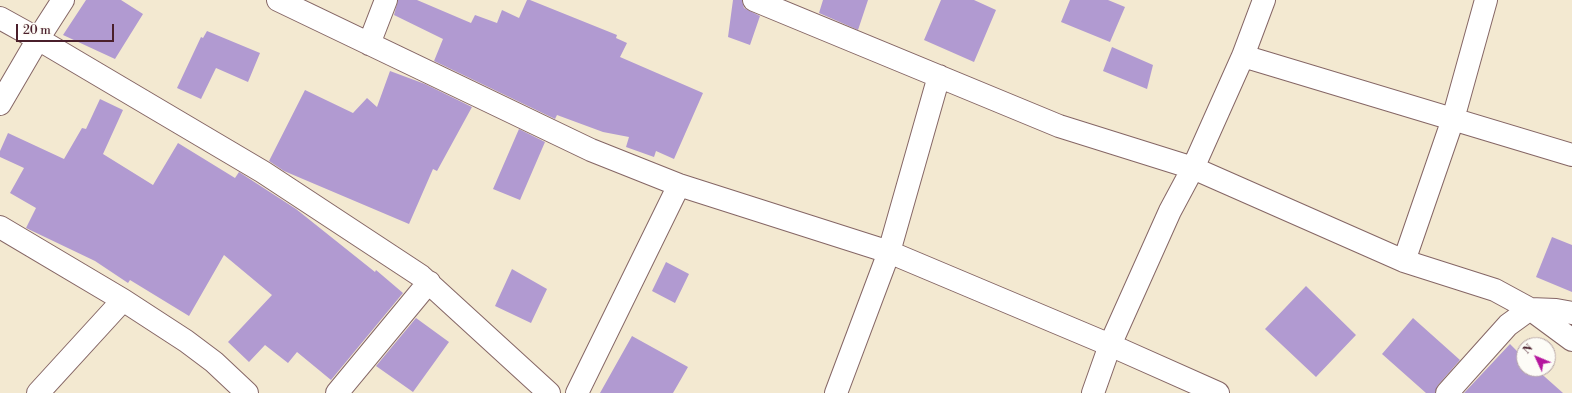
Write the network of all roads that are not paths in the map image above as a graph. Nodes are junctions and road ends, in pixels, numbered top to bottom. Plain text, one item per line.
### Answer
1 (63, 0) edge
2 (278, 0) edge
3 (386, 0) edge
4 (754, 0) edge
5 (1264, 0) edge
6 (1486, 0) edge
7 (798, 8) edge
8 (0, 18) edge
9 (38, 39) junction
10 (369, 44) junction
11 (1243, 56) junction
12 (939, 76) junction
13 (0, 104) edge
14 (1453, 119) junction
15 (1572, 155) edge
16 (1193, 168) junction
17 (679, 185) junction
18 (0, 227) edge
19 (888, 252) junction
20 (1404, 261) junction
21 (429, 282) junction
22 (123, 300) junction
23 (1530, 309) junction
24 (1572, 313) edge
25 (1572, 340) edge
26 (1110, 345) junction
27 (38, 393) edge
28 (247, 393) edge
29 (337, 393) edge
30 (549, 393) edge
31 (577, 393) edge
32 (836, 393) edge
33 (1093, 393) edge
34 (1218, 393) edge
35 (1447, 393) edge

1 - 9 street
2 - 10 street
3 - 10 street
4 - 7 street
5 - 11 street
6 - 14 street
7 - 12 street
8 - 9 street
9 - 13 street
9 - 21 street
10 - 17 street
11 - 14 street
11 - 16 street
12 - 16 street
12 - 19 street
14 - 15 street
14 - 20 street
16 - 20 street
16 - 26 street
17 - 19 street
17 - 31 street
18 - 22 street
19 - 26 street
19 - 32 street
20 - 23 street
21 - 29 street
21 - 30 street
22 - 27 street
22 - 28 street
23 - 24 street
23 - 25 street
23 - 35 street
26 - 33 street
26 - 34 street

